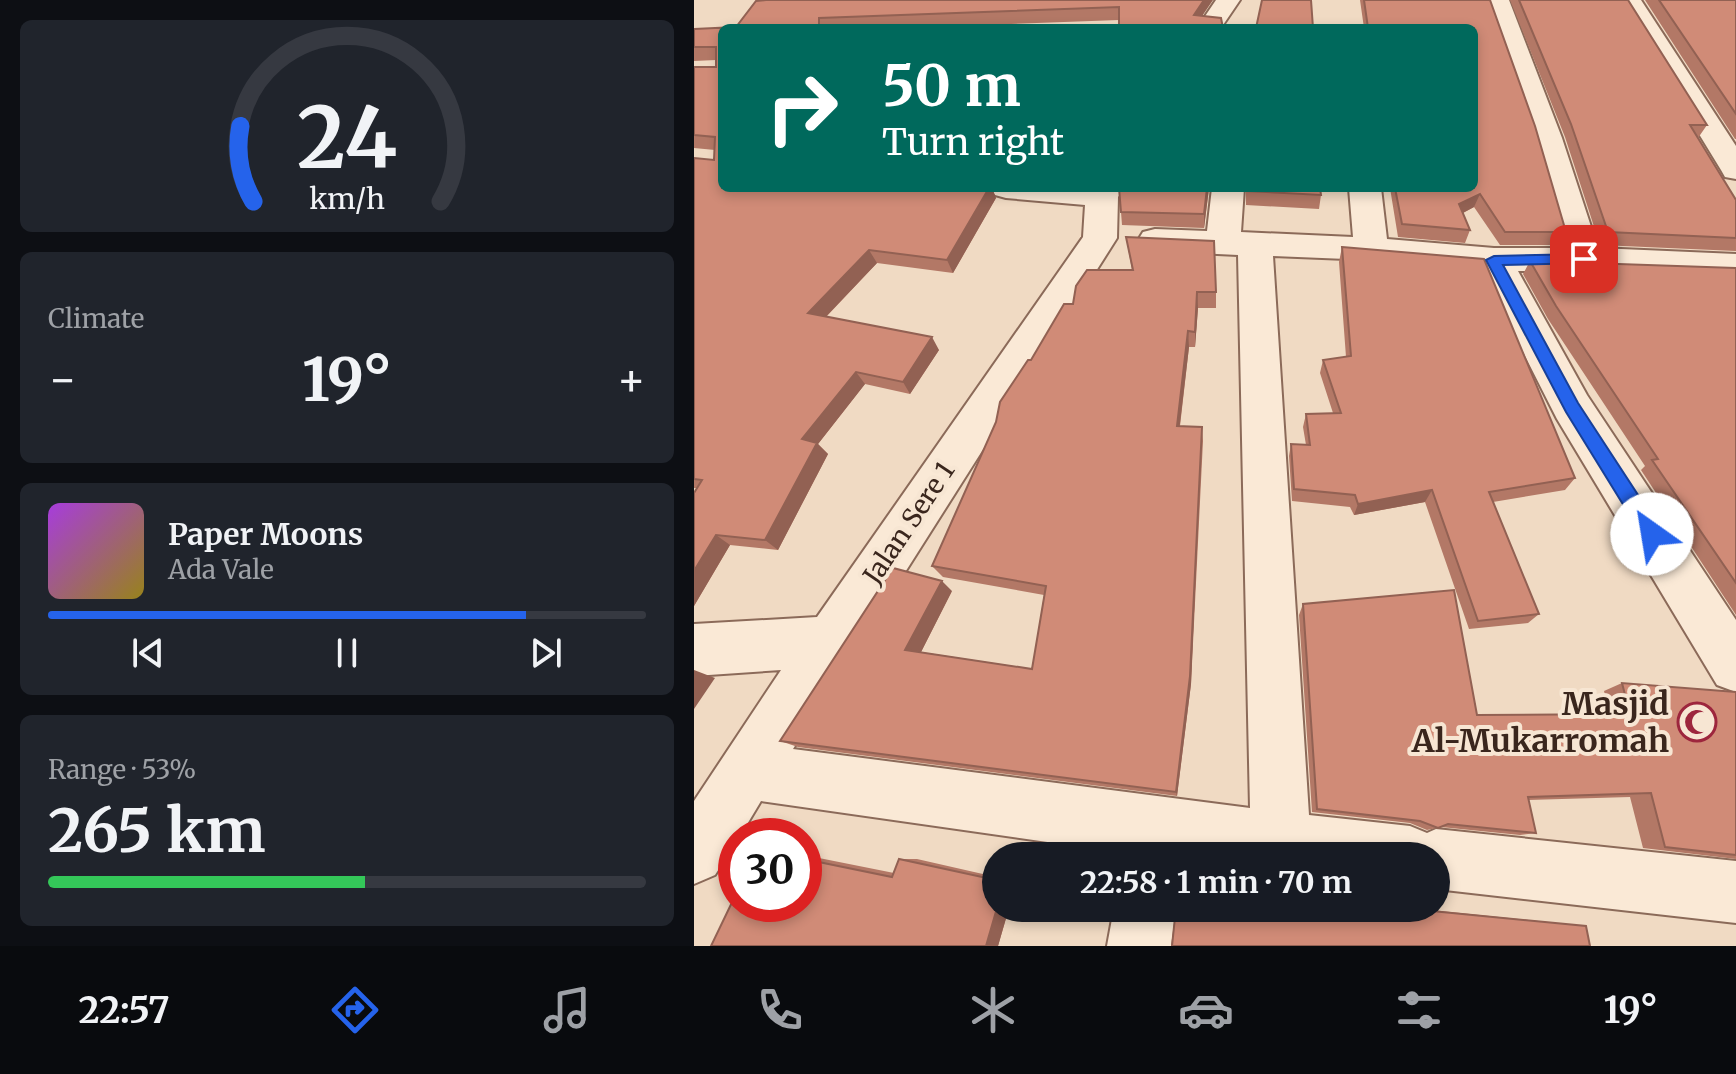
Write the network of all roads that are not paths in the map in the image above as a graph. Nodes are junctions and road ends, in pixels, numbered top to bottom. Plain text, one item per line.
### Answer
1 (1228, 0) edge
2 (1497, 0) edge
3 (1629, 0) edge
4 (1212, 24) edge
5 (1736, 170) edge
6 (1025, 192) edge
7 (1229, 192) edge
8 (1365, 192) edge
9 (1103, 208) edge
10 (1239, 243) junction
11 (1371, 249) junction
12 (1584, 259) junction
13 (1494, 260) junction
14 (1736, 266) edge
15 (830, 642) junction
16 (694, 650) edge
17 (1736, 666) edge
18 (747, 771) junction
19 (1154, 842) edge
20 (1281, 842) edge
21 (694, 854) edge
22 (1450, 861) edge
23 (1736, 892) edge
24 (1143, 922) edge
25 (1139, 946) edge

1 - 4 street
2 - 12 street
3 - 5 street
6 - 9 street
7 - 10 street
8 - 11 street
9 - 10 street
9 - 15 street, Jalan Sere 1
10 - 11 street
10 - 20 street
11 - 13 street
12 - 13 street
12 - 14 street
13 - 17 street
15 - 16 street
15 - 18 street, Jalan Sere 1
18 - 19 street
18 - 21 street, Jalan Sere 1
22 - 23 street
24 - 25 street

